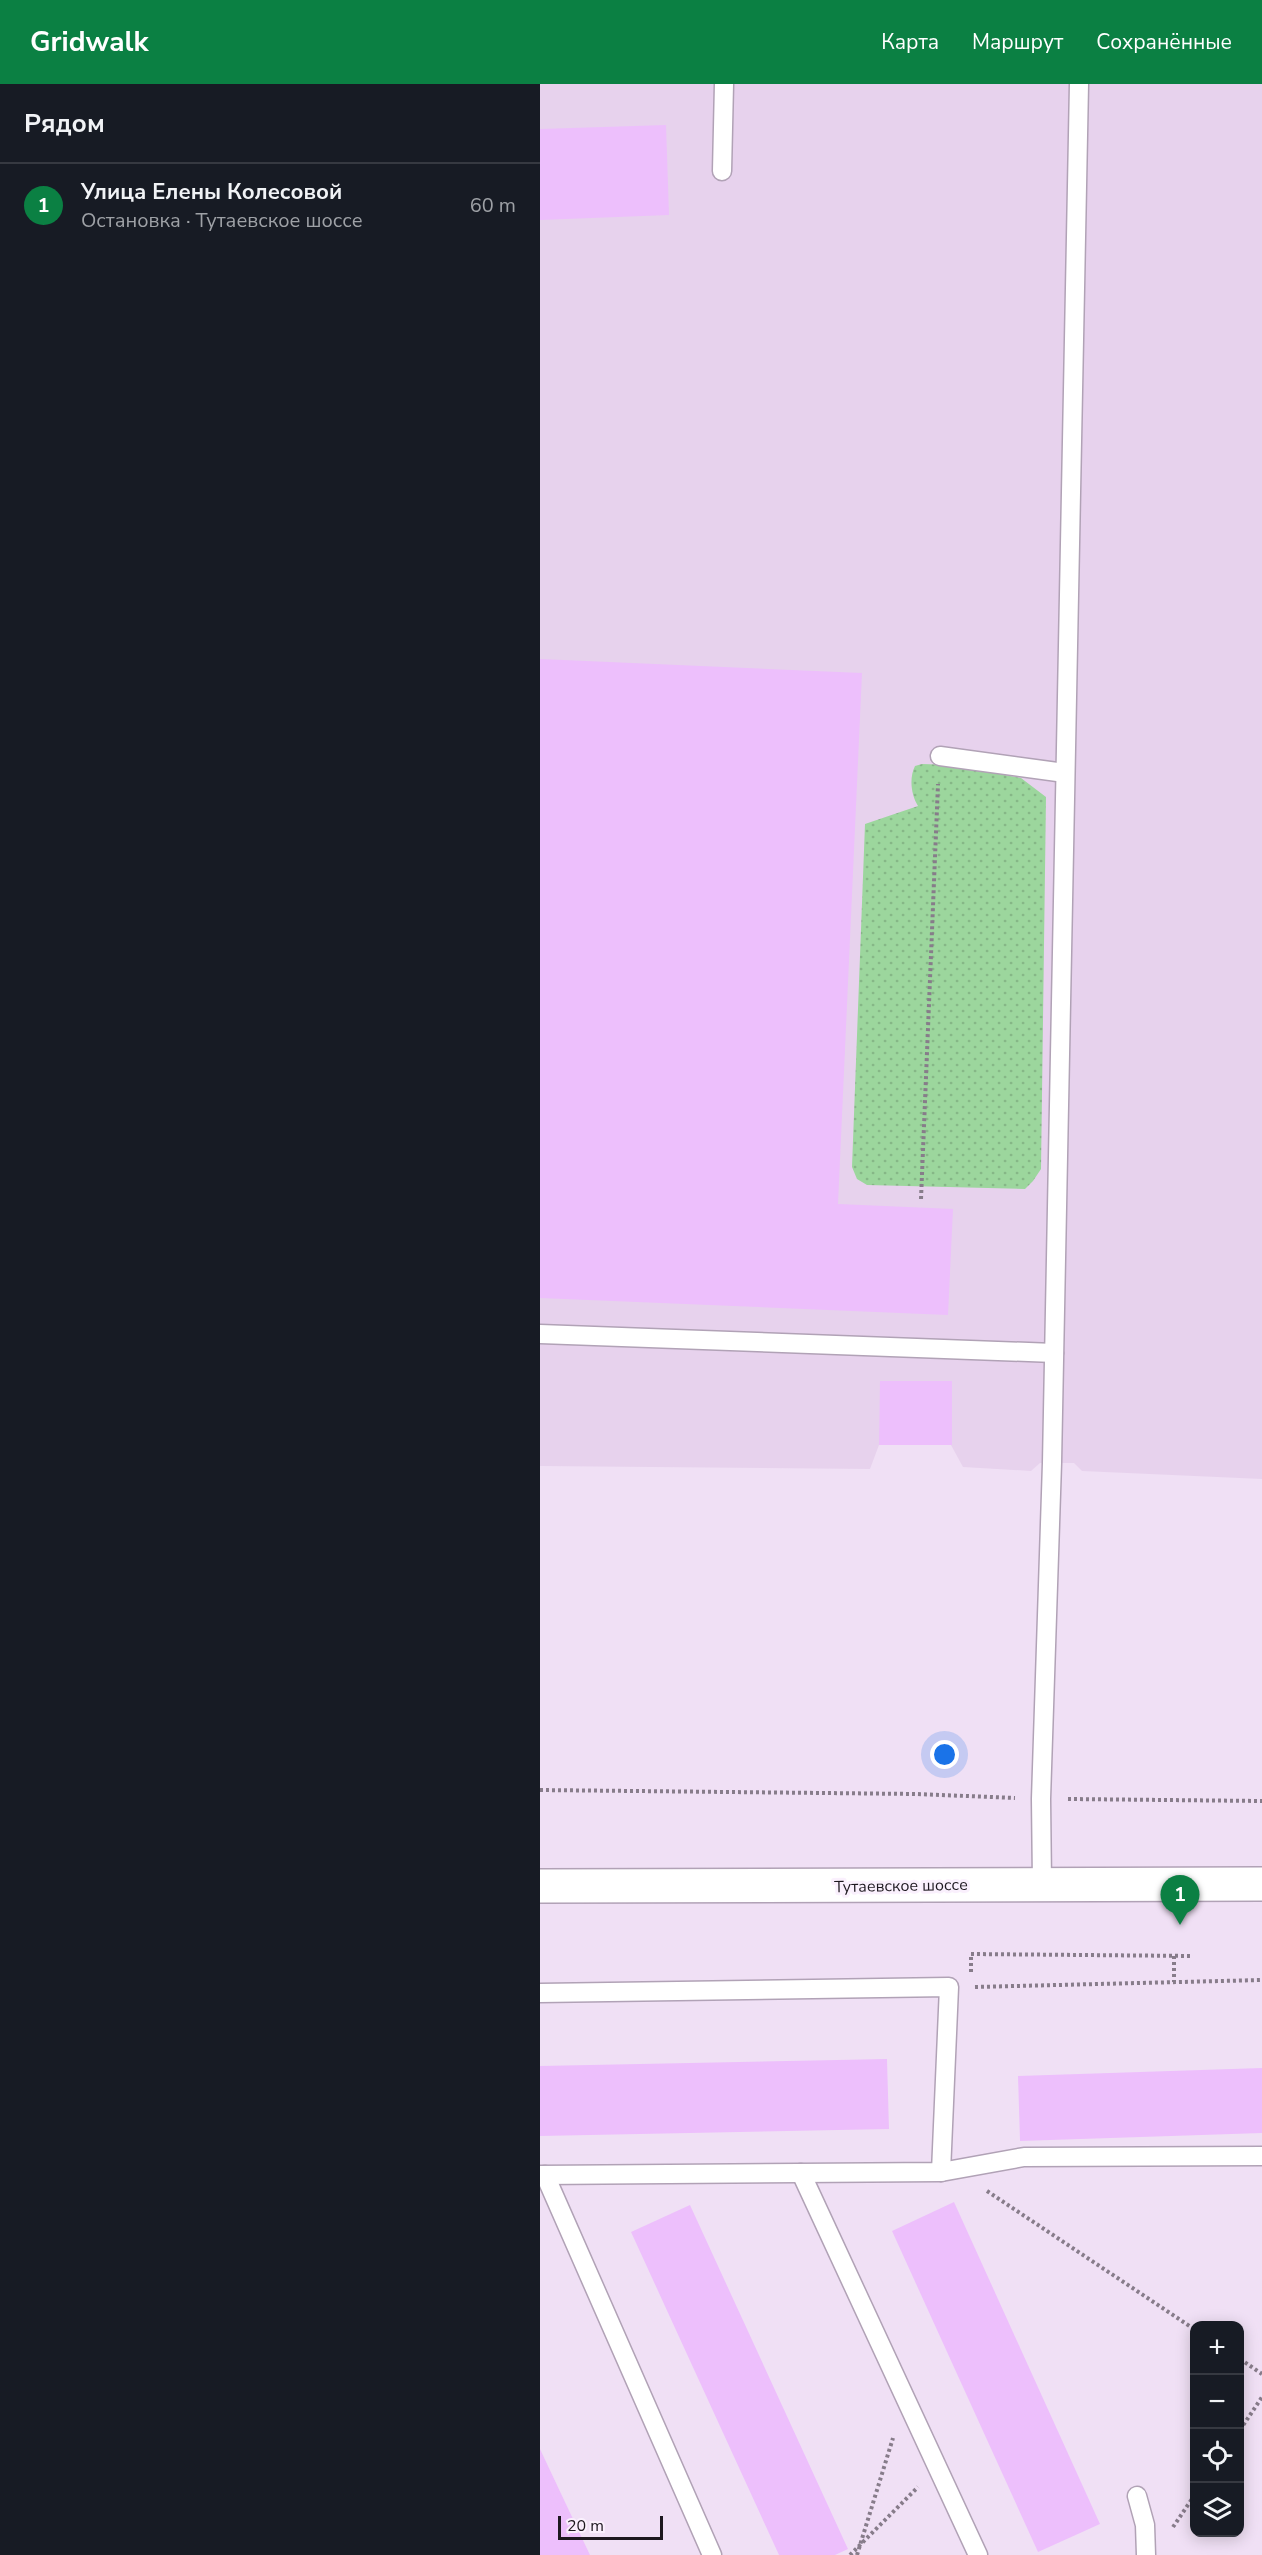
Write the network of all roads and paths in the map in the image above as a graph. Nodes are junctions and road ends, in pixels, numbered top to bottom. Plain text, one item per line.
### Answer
1 (724, 84) edge
2 (1079, 84) edge
3 (722, 171) dead end
4 (940, 756) joint
5 (1065, 772) junction
6 (921, 1200) dead end
7 (540, 1334) edge
8 (1054, 1353) junction
9 (540, 1790) edge
10 (1041, 1799) junction
11 (1262, 1801) edge
12 (1042, 1883) junction
13 (1262, 1884) edge
14 (540, 1886) edge
15 (972, 1954) dead end
16 (1174, 1956) junction
17 (1193, 1956) dead end
18 (1262, 1980) edge
19 (1174, 1982) junction
20 (949, 1988) junction
21 (540, 1993) edge
22 (1262, 2156) edge
23 (948, 2171) junction
24 (801, 2173) junction
25 (543, 2175) edge
26 (1190, 2326) edge
27 (1244, 2362) edge
28 (1262, 2374) edge
29 (1262, 2397) edge
30 (906, 2399) junction
31 (1240, 2429) edge
32 (938, 2467) junction
33 (1137, 2496) dead end
34 (860, 2545) junction
35 (712, 2555) edge
36 (850, 2555) edge
37 (857, 2555) edge
38 (978, 2555) edge
39 (1146, 2555) edge

1 - 3 lane
2 - 5 lane
4 - 5 lane
4 - 6 path
5 - 8 lane
7 - 8 lane
8 - 10 lane
9 - 10 path
10 - 11 path
10 - 12 lane
12 - 13 main road, Тутаевское шоссе
12 - 14 main road, Тутаевское шоссе
15 - 16 path
16 - 17 path
16 - 19 path
18 - 19 path
19 - 20 path
20 - 21 lane
20 - 23 lane
22 - 23 lane
23 - 24 lane
23 - 26 path
24 - 25 lane
24 - 30 lane
25 - 35 lane
27 - 28 path
29 - 31 path
30 - 32 lane
30 - 34 path
32 - 34 path
32 - 38 lane
33 - 39 lane
34 - 36 path
34 - 37 path

